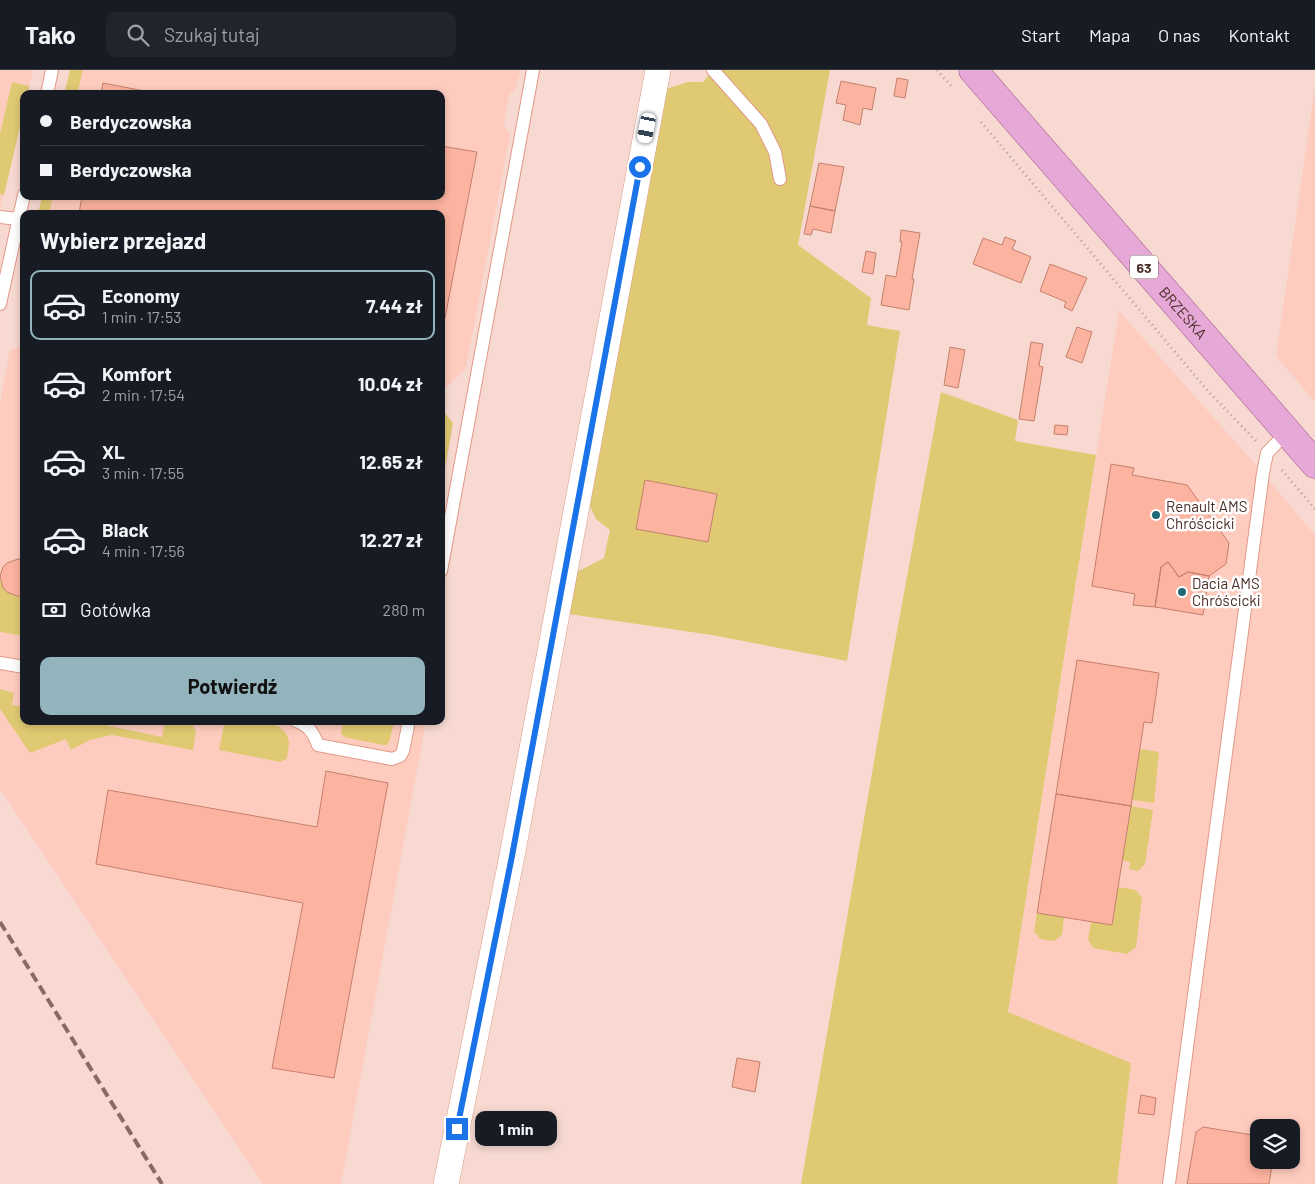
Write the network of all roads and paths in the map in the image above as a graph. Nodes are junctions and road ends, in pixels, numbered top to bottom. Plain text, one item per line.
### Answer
1 (52, 70) edge
2 (533, 70) edge
3 (658, 70) edge
4 (713, 70) edge
5 (937, 70) edge
6 (973, 70) edge
7 (48, 90) edge
8 (956, 92) dead end
9 (981, 122) dead end
10 (780, 179) dead end
11 (20, 211) edge
12 (0, 217) edge
13 (18, 219) junction
14 (0, 304) edge
15 (1287, 432) junction
16 (1268, 453) junction
17 (1315, 464) edge
18 (1315, 509) edge
19 (445, 549) edge
20 (0, 663) edge
21 (20, 667) edge
22 (305, 725) edge
23 (408, 725) edge
24 (446, 1184) edge
25 (1169, 1184) edge

1 - 7 lane
2 - 19 lane
3 - 24 street
4 - 10 lane
5 - 8 path
6 - 15 main road, BRZESKA / 63
9 - 16 path
11 - 13 lane
12 - 13 lane
13 - 14 lane
15 - 16 lane
15 - 17 main road, BRZESKA / 63
16 - 18 path
16 - 25 lane
20 - 21 lane
22 - 23 lane

